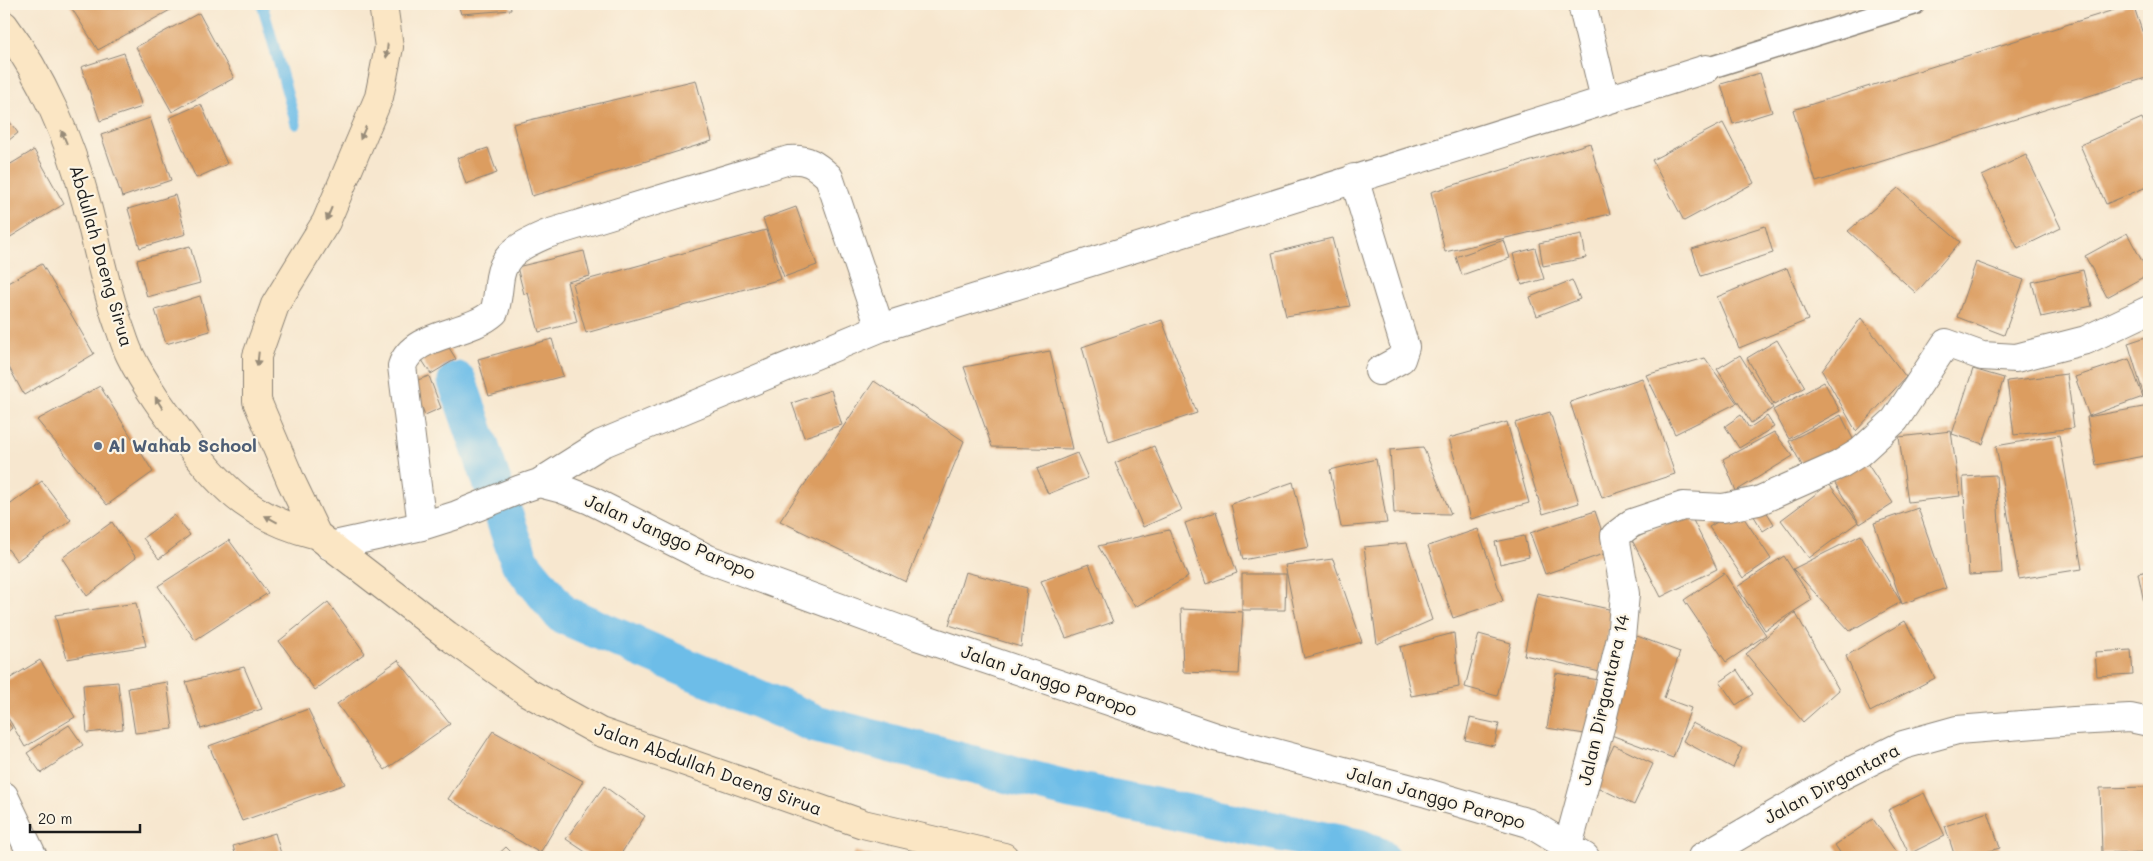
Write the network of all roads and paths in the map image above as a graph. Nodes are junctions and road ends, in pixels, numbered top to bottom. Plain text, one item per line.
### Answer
1 (383, 4) edge
2 (1582, 4) edge
3 (1914, 4) edge
4 (4, 25) edge
5 (1706, 69) joint
6 (1605, 99) junction
7 (1354, 178) junction
8 (2149, 310) edge
9 (880, 328) junction
10 (1379, 371) dead end
11 (530, 486) junction
12 (422, 526) junction
13 (323, 540) junction
14 (2149, 722) edge
15 (4, 796) edge
16 (1576, 852) edge
17 (33, 857) edge
18 (1004, 857) edge
19 (1702, 857) edge

1 -> 13 main road
2 - 6 street
3 - 5 lane
13 -> 4 main road, Abdullah Daeng Sirua
5 - 6 street
6 - 7 street
7 - 9 street
7 - 10 street
8 - 16 street, Jalan Dirgantara 14
9 - 11 street
9 - 12 street
11 - 12 street
11 - 16 street, Jalan Janggo Paropo
12 - 13 street
13 - 18 main road, Jalan Abdullah Daeng Sirua
14 - 19 street, Jalan Dirgantara
15 - 17 street

